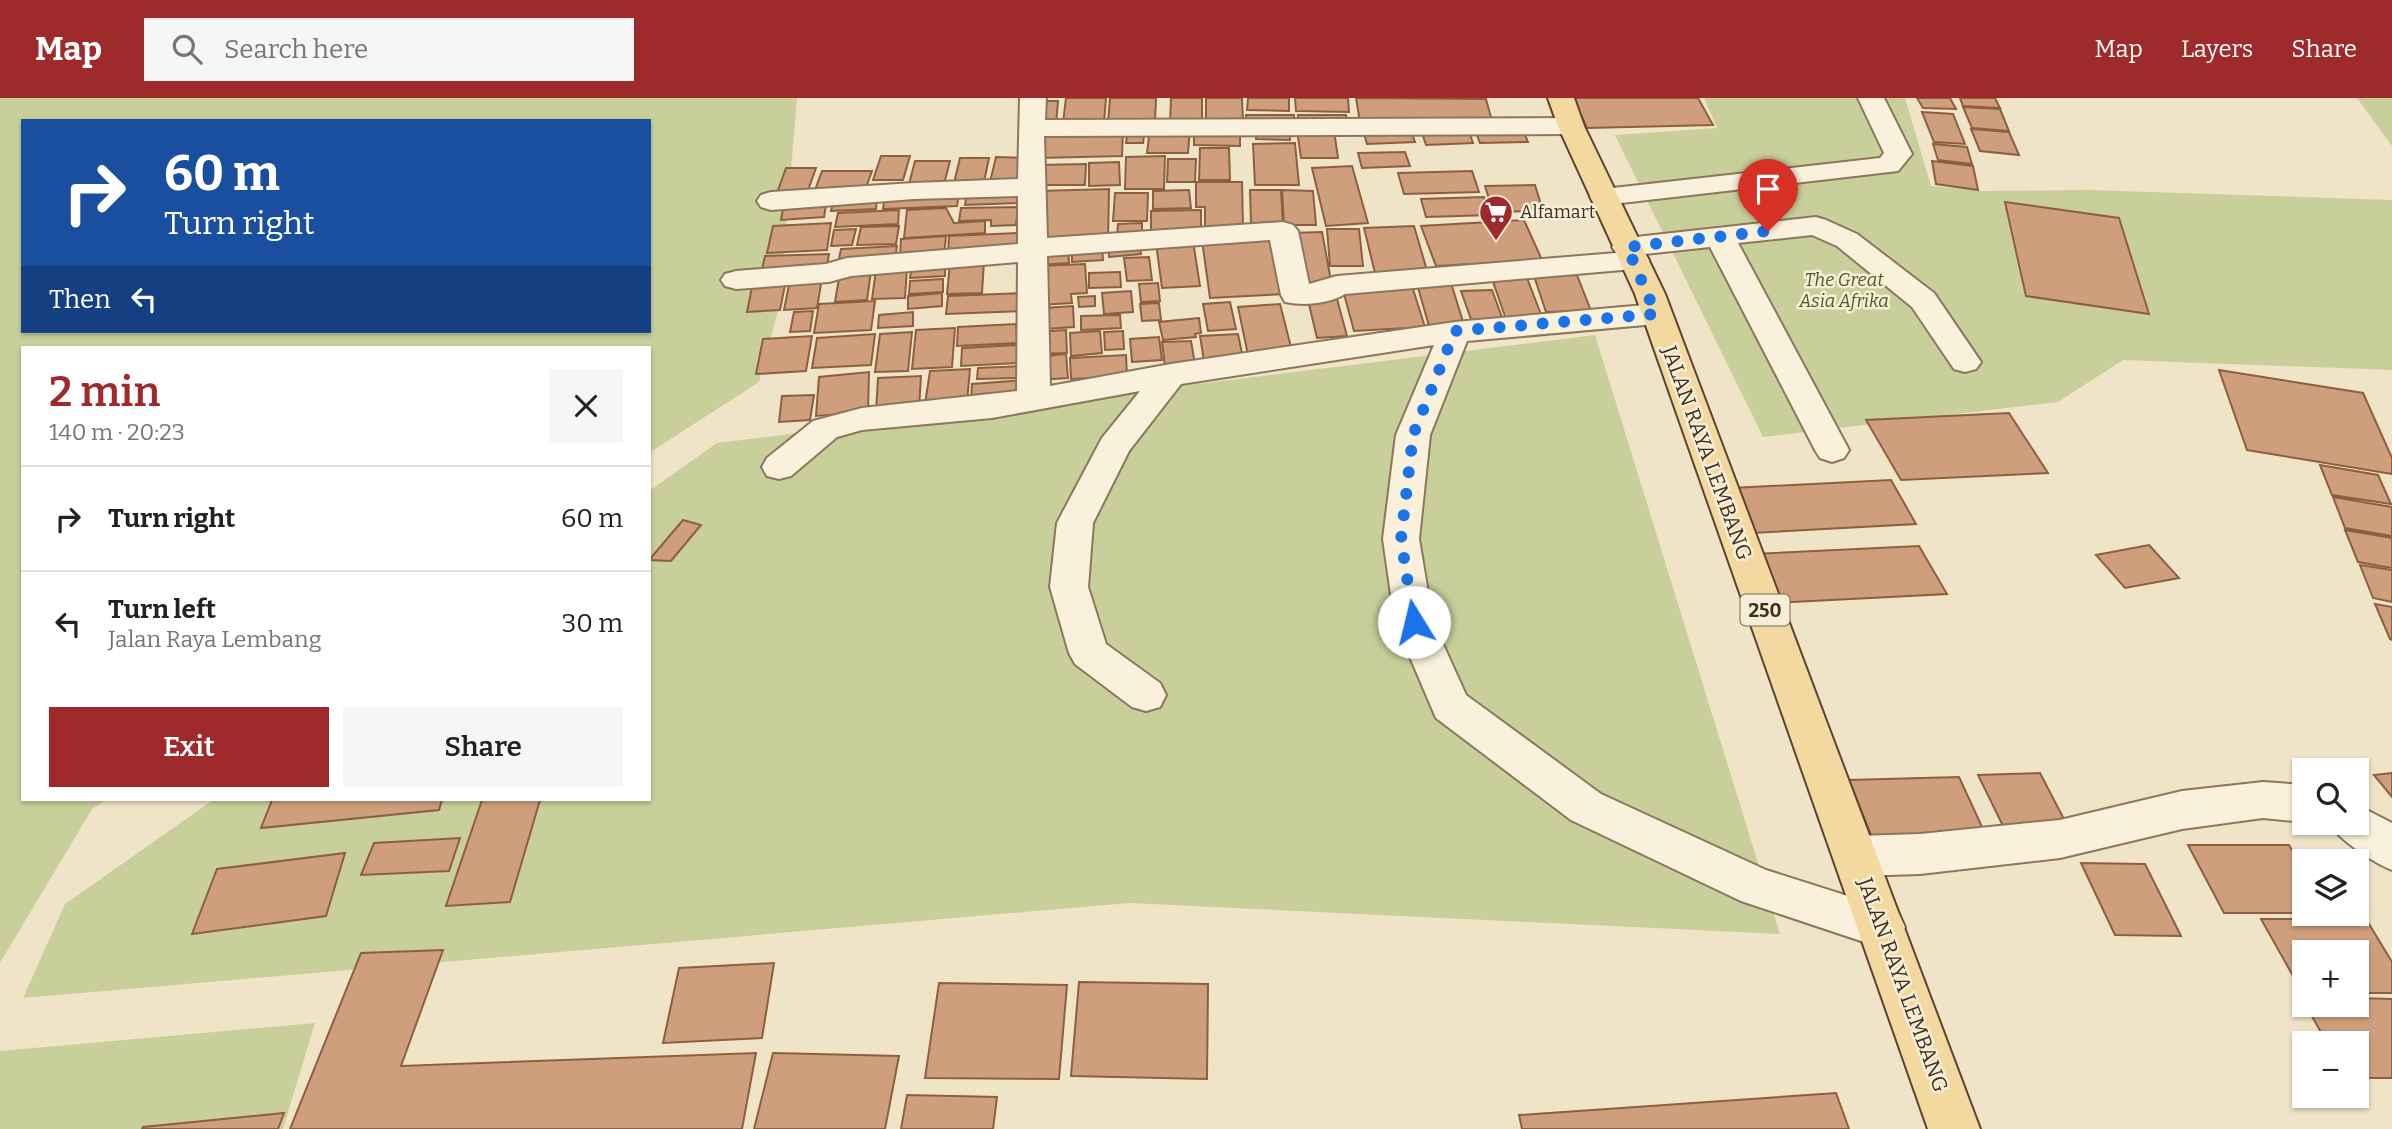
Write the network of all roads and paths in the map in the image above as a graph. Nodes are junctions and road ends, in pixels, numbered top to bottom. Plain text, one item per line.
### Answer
1 (1033, 98) edge
2 (1871, 98) edge
3 (1566, 112) edge
4 (1031, 128) junction
5 (1031, 187) junction
6 (1604, 197) junction
7 (771, 201) dead end
8 (1720, 237) junction
9 (1032, 250) junction
10 (1631, 254) junction
11 (736, 280) dead end
12 (1656, 314) junction
13 (1455, 331) junction
14 (1965, 362) dead end
15 (1171, 375) junction
16 (1034, 399) junction
17 (1832, 450) dead end
18 (779, 467) dead end
19 (1146, 695) dead end
20 (2292, 803) edge
21 (2369, 832) edge
22 (2392, 850) edge
23 (1856, 856) junction
24 (1882, 927) junction
25 (1954, 1129) edge

1 - 4 street
2 - 6 street
3 - 4 street
3 - 6 main road, JALAN RAYA LEMBANG / 250
4 - 5 street
5 - 7 street
5 - 9 street
6 - 10 main road, JALAN RAYA LEMBANG / 250
8 - 10 street
8 - 14 street
8 - 17 street
9 - 10 street
9 - 11 street
9 - 16 street
10 - 12 main road, JALAN RAYA LEMBANG / 250
12 - 13 street
12 - 23 main road, JALAN RAYA LEMBANG / 250
13 - 15 street
13 - 24 street
15 - 16 street
15 - 19 street
16 - 18 street
20 - 23 street
21 - 22 street
23 - 24 main road, JALAN RAYA LEMBANG / 250
24 - 25 main road, JALAN RAYA LEMBANG / 250

